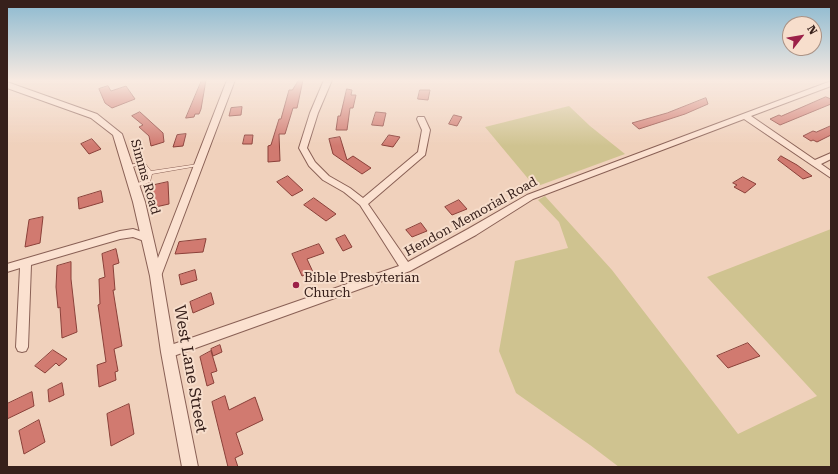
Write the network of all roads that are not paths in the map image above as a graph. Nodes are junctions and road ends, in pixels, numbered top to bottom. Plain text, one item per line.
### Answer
1 (55, 102) edge
2 (223, 102) edge
3 (319, 102) edge
4 (779, 102) edge
5 (744, 115) junction
6 (421, 119) dead end
7 (831, 156) edge
8 (814, 163) junction
9 (198, 165) junction
10 (128, 167) junction
11 (150, 173) junction
12 (831, 176) edge
13 (134, 186) junction
14 (363, 203) junction
15 (147, 238) junction
16 (26, 262) junction
17 (7, 268) edge
18 (406, 268) junction
19 (156, 276) junction
20 (22, 347) dead end
21 (168, 352) junction
22 (190, 467) edge

1 - 10 street, Simms Road
2 - 9 street
3 - 14 street
4 - 5 street, Hendon Memorial Road
5 - 8 street
5 - 18 street, Hendon Memorial Road
6 - 14 street
7 - 8 street
8 - 12 street
9 - 11 lane
9 - 19 street
10 - 11 lane
10 - 13 street, Simms Road
11 - 13 lane
13 - 15 street, Simms Road
14 - 18 street
15 - 16 street
15 - 19 street, Simms Road
16 - 17 street
16 - 20 street
18 - 21 street, Hendon Memorial Road
19 - 21 street, West Lane Street
21 - 22 street, West Lane Street

